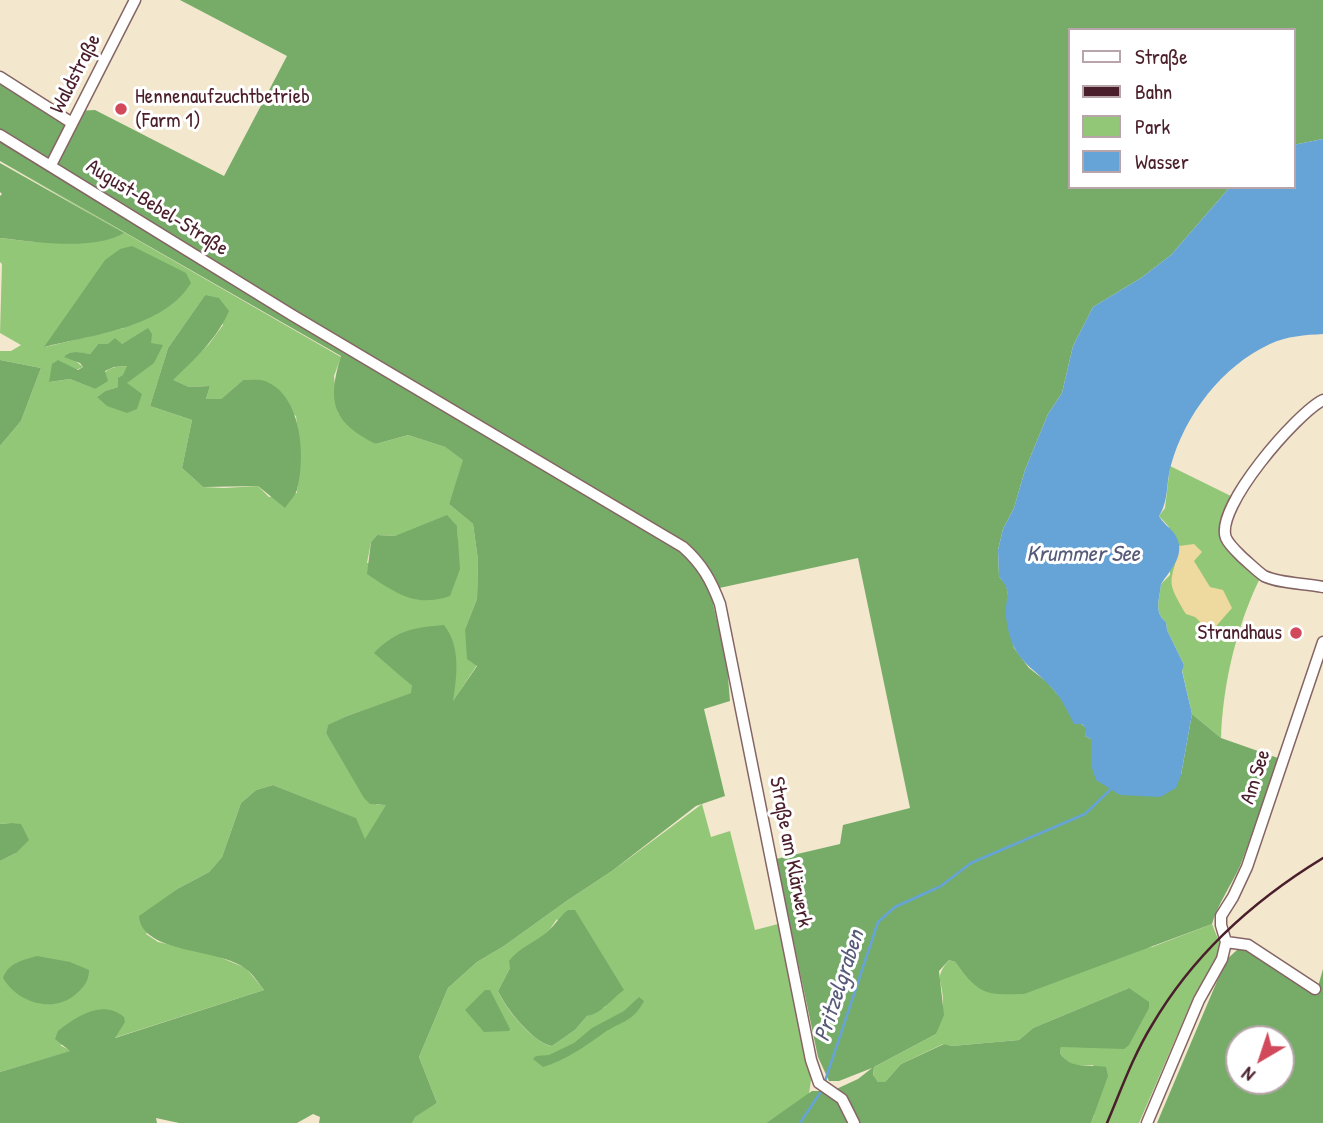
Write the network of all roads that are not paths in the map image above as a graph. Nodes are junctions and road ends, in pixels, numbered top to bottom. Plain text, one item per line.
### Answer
1 (135, 0) edge
2 (0, 77) edge
3 (72, 123) junction
4 (0, 135) edge
5 (51, 165) junction
6 (1323, 400) edge
7 (708, 575) joint
8 (1323, 587) edge
9 (1323, 642) edge
10 (1226, 942) junction
11 (1315, 989) dead end
12 (854, 1123) edge
13 (1147, 1123) edge

1 - 3 street, Waldstraße
2 - 3 street
3 - 5 street, Waldstraße
4 - 5 street, August-Bebel-Straße
5 - 7 street, August-Bebel-Straße
6 - 8 street
7 - 12 street, Straße am Klärwerk
9 - 10 street, Am See
10 - 11 street
10 - 13 street

